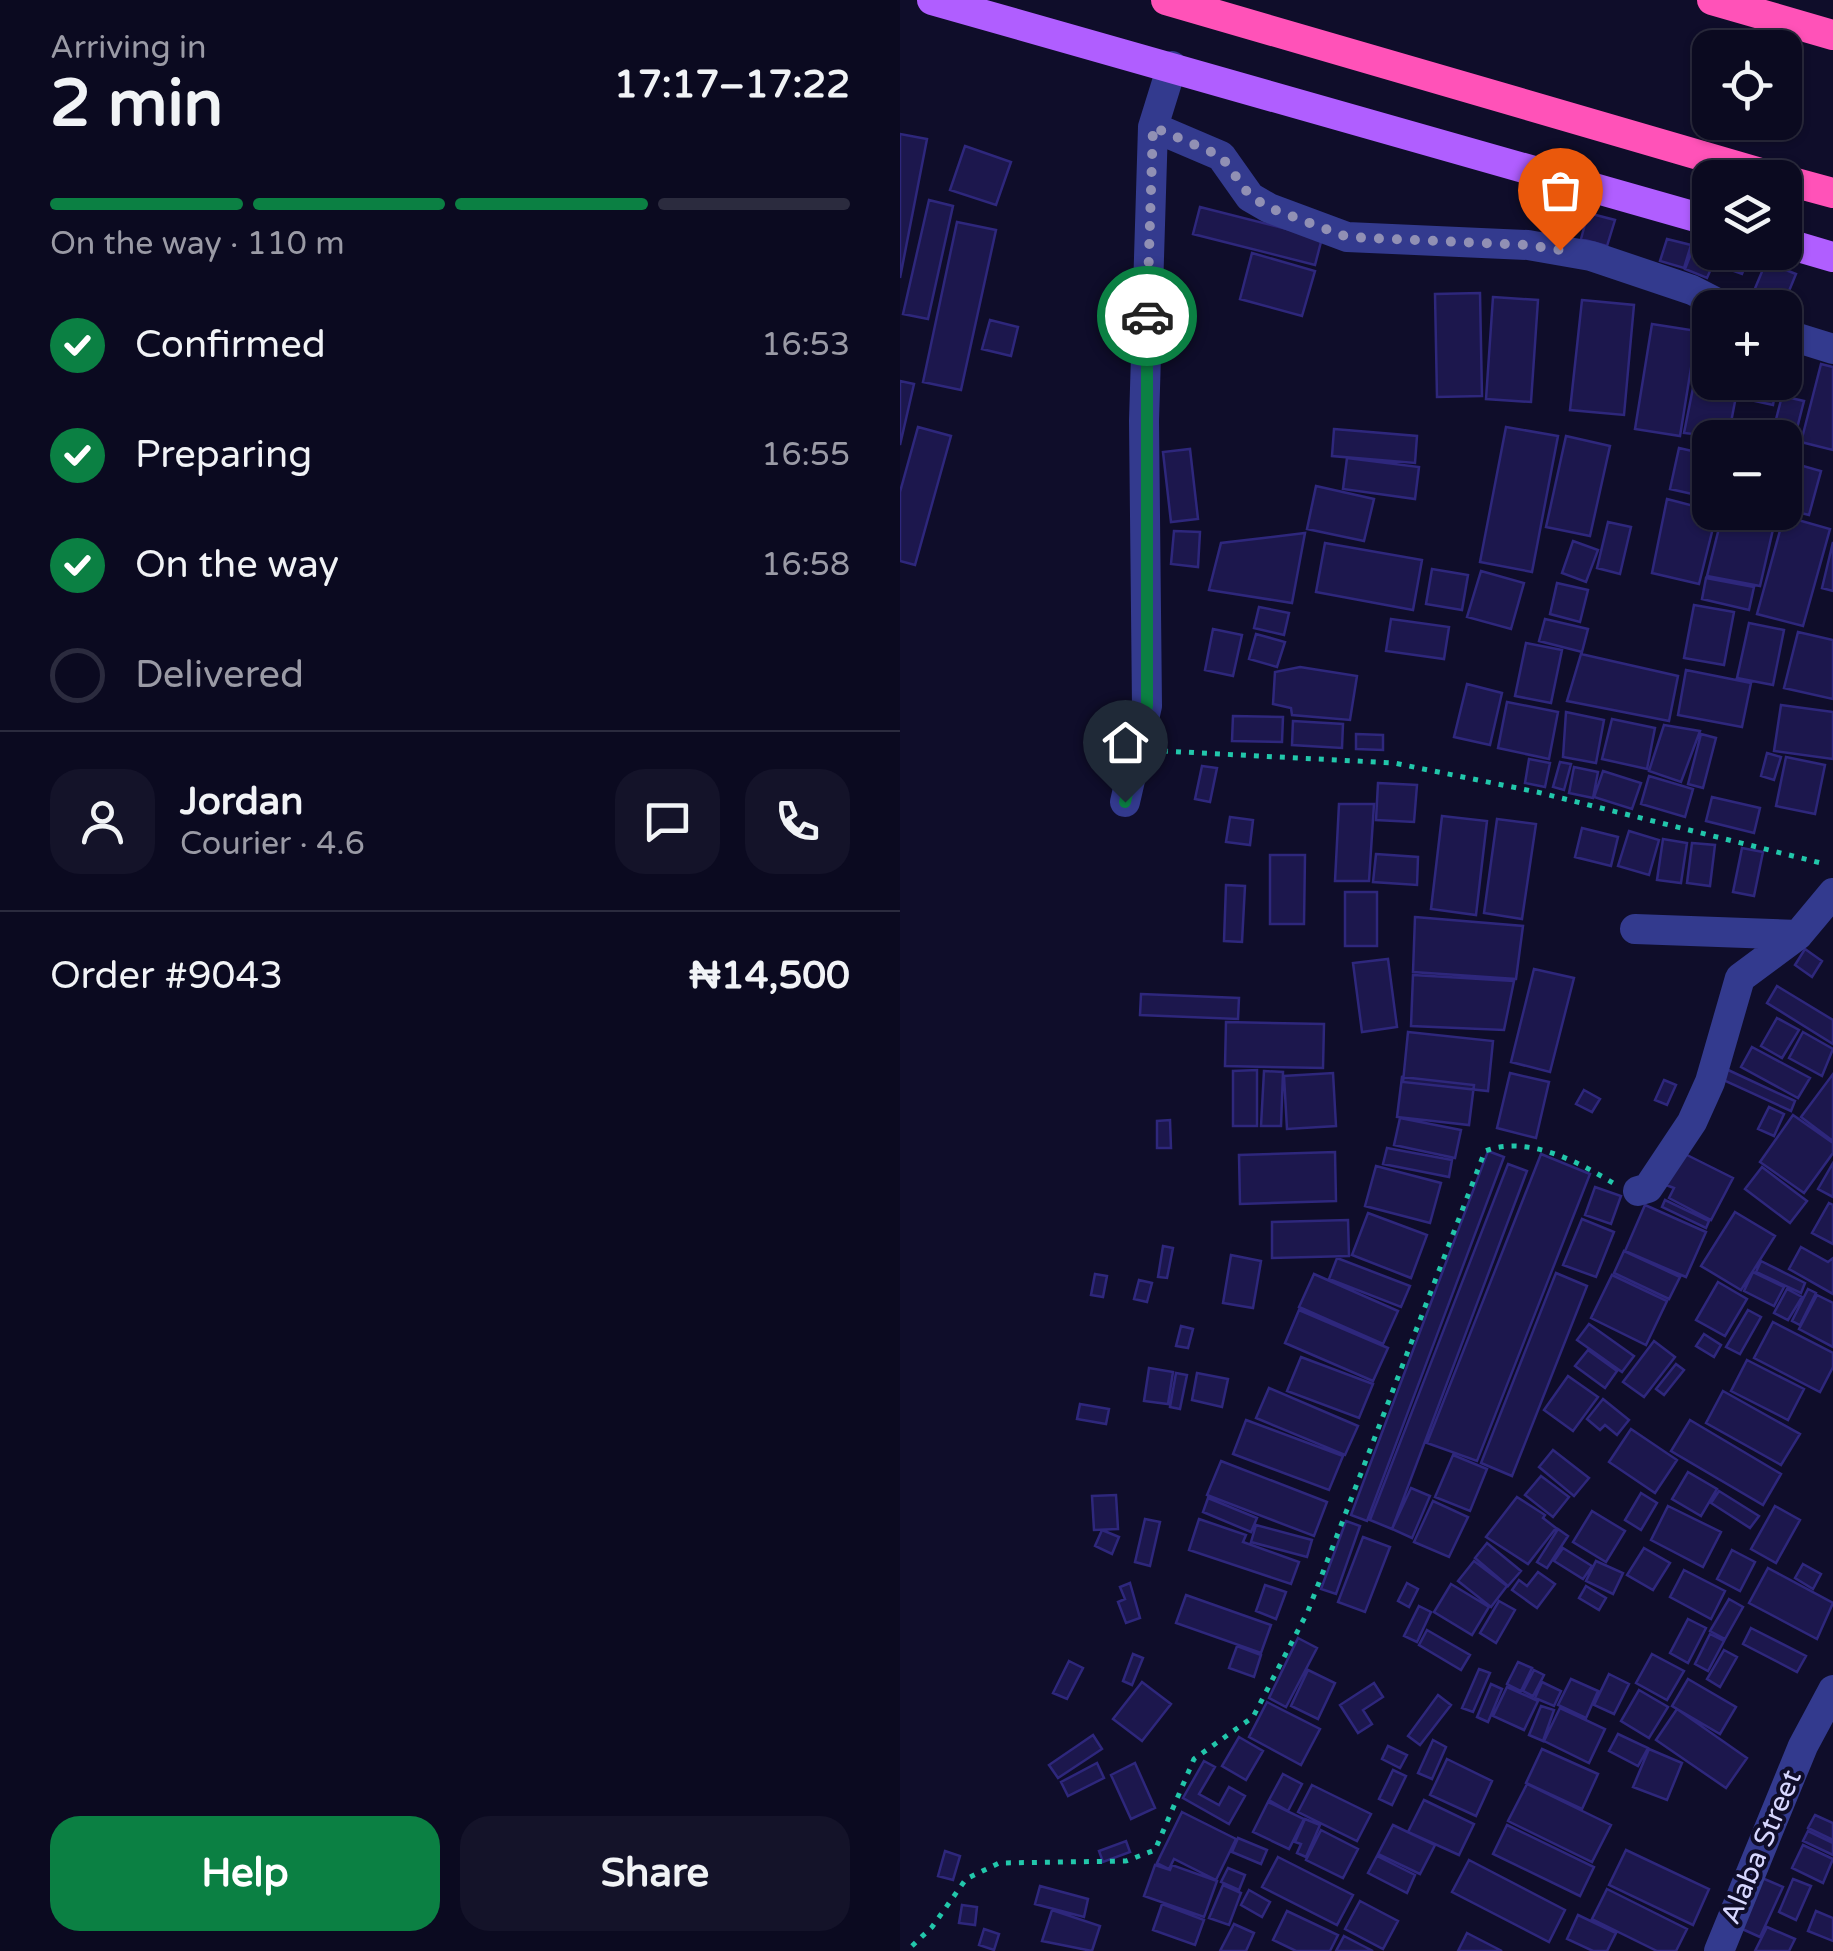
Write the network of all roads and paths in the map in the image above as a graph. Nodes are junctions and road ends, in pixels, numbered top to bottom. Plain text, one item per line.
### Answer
1 (932, 0) edge
2 (1166, 0) edge
3 (1712, 0) edge
4 (1833, 35) edge
5 (1172, 66) junction
6 (1153, 127) junction
7 (1716, 160) edge
8 (1802, 185) edge
9 (1833, 194) edge
10 (1692, 216) edge
11 (1802, 248) edge
12 (1833, 257) edge
13 (1692, 290) edge
14 (1802, 339) edge
15 (1833, 348) edge
16 (1137, 749) junction
17 (1125, 802) dead end
18 (1833, 866) edge
19 (1833, 893) edge
20 (1635, 928) dead end
21 (1798, 935) junction
22 (1638, 1191) joint
23 (1833, 1690) edge
24 (912, 1946) dead end
25 (1719, 1951) edge

1 - 5 main road
2 - 7 highway
3 - 4 highway
5 - 6 street
5 - 10 main road
6 - 13 street
6 - 16 street
8 - 9 highway
11 - 12 main road
14 - 15 street
16 - 17 street
16 - 18 path
19 - 21 street
20 - 21 street
21 - 22 street
22 - 24 path
23 - 25 street, Alaba Street

